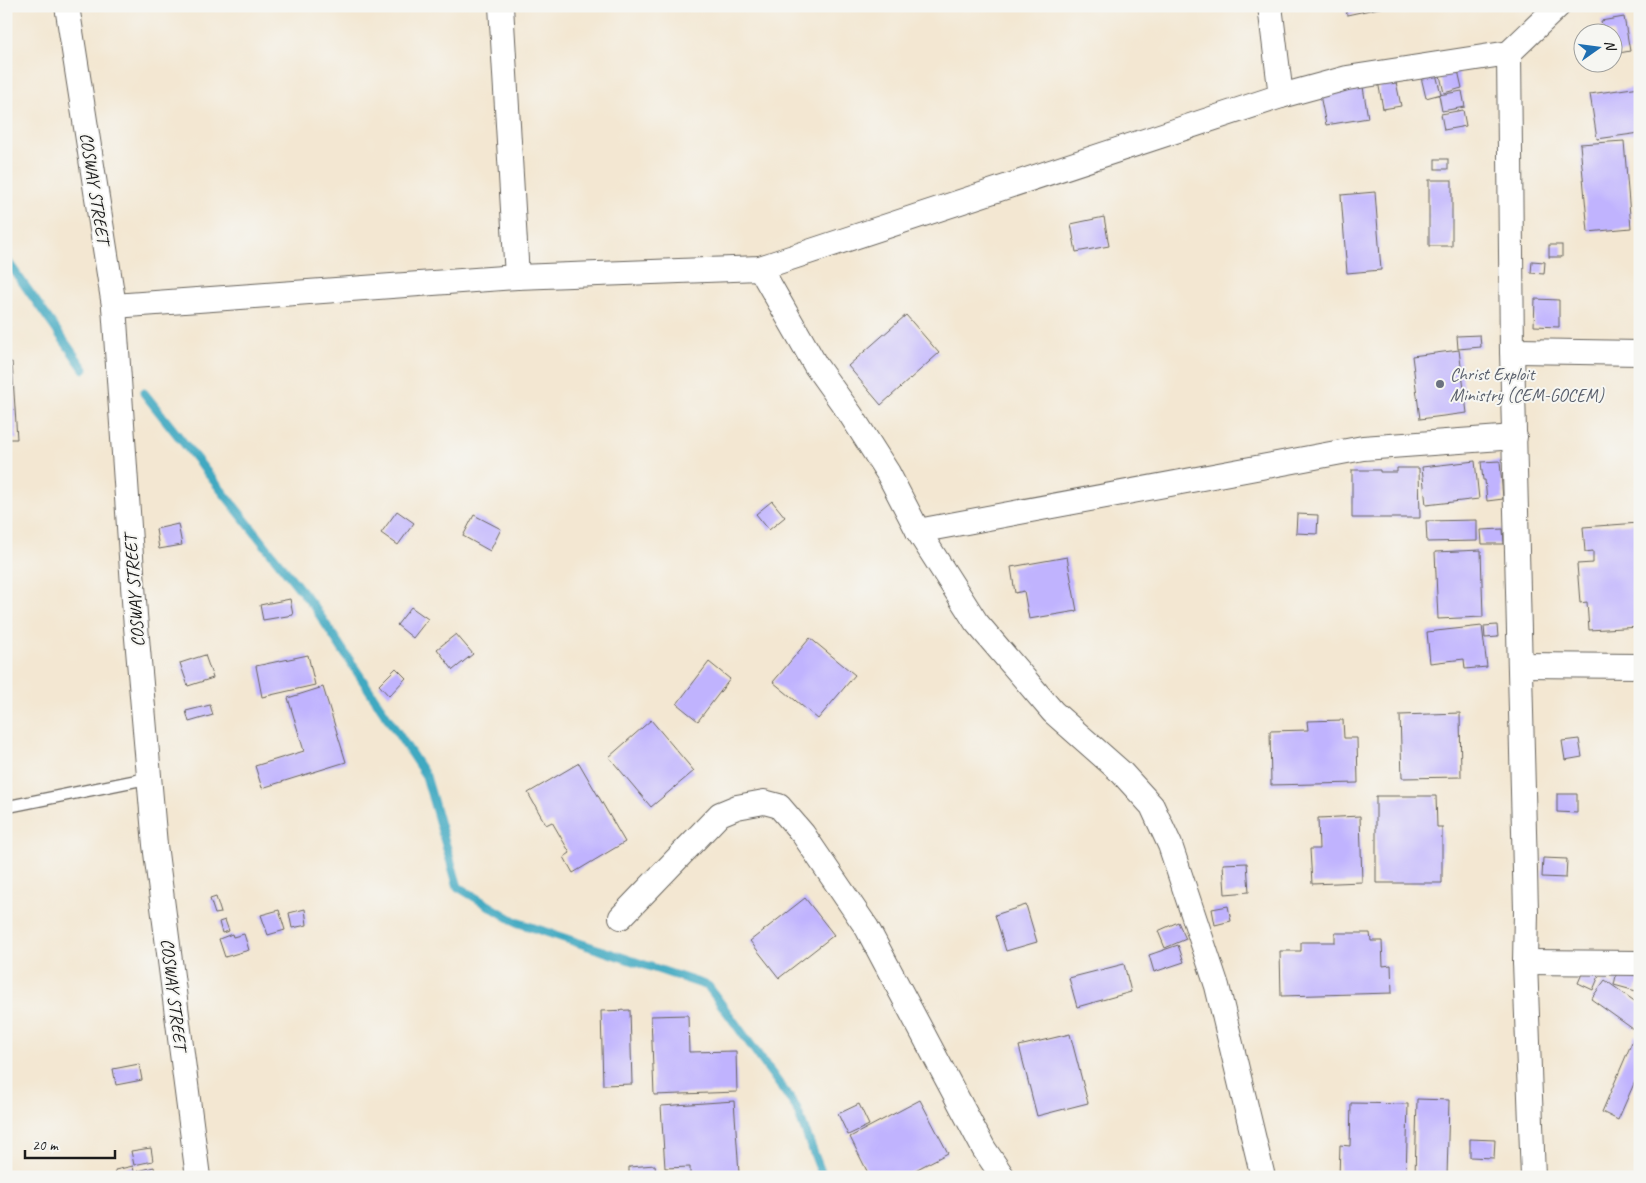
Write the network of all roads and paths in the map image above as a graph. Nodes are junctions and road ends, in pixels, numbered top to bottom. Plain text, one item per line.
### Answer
1 (67, 6) edge
2 (501, 6) edge
3 (1270, 6) edge
4 (1558, 6) edge
5 (1509, 53) junction
6 (1281, 96) junction
7 (760, 268) junction
8 (517, 277) junction
9 (114, 306) junction
10 (1512, 351) junction
11 (1640, 353) edge
12 (1515, 437) junction
13 (918, 531) junction
14 (1521, 666) junction
15 (1640, 666) edge
16 (149, 778) junction
17 (6, 807) edge
18 (621, 917) dead end
19 (1525, 962) junction
20 (1640, 963) edge
21 (198, 1177) edge
22 (1003, 1177) edge
23 (1263, 1177) edge
24 (1533, 1177) edge

1 - 9 street, COSWAY STREET
2 - 8 street
3 - 6 street
4 - 5 street
5 - 6 street
5 - 10 street
6 - 7 street
7 - 8 street
7 - 13 street
8 - 9 street
9 - 16 street, COSWAY STREET
10 - 11 street
10 - 12 street
12 - 13 street
12 - 14 street
13 - 23 street
14 - 15 street
14 - 19 street
16 - 17 lane
16 - 21 street, COSWAY STREET
18 - 22 street
19 - 20 street
19 - 24 street

